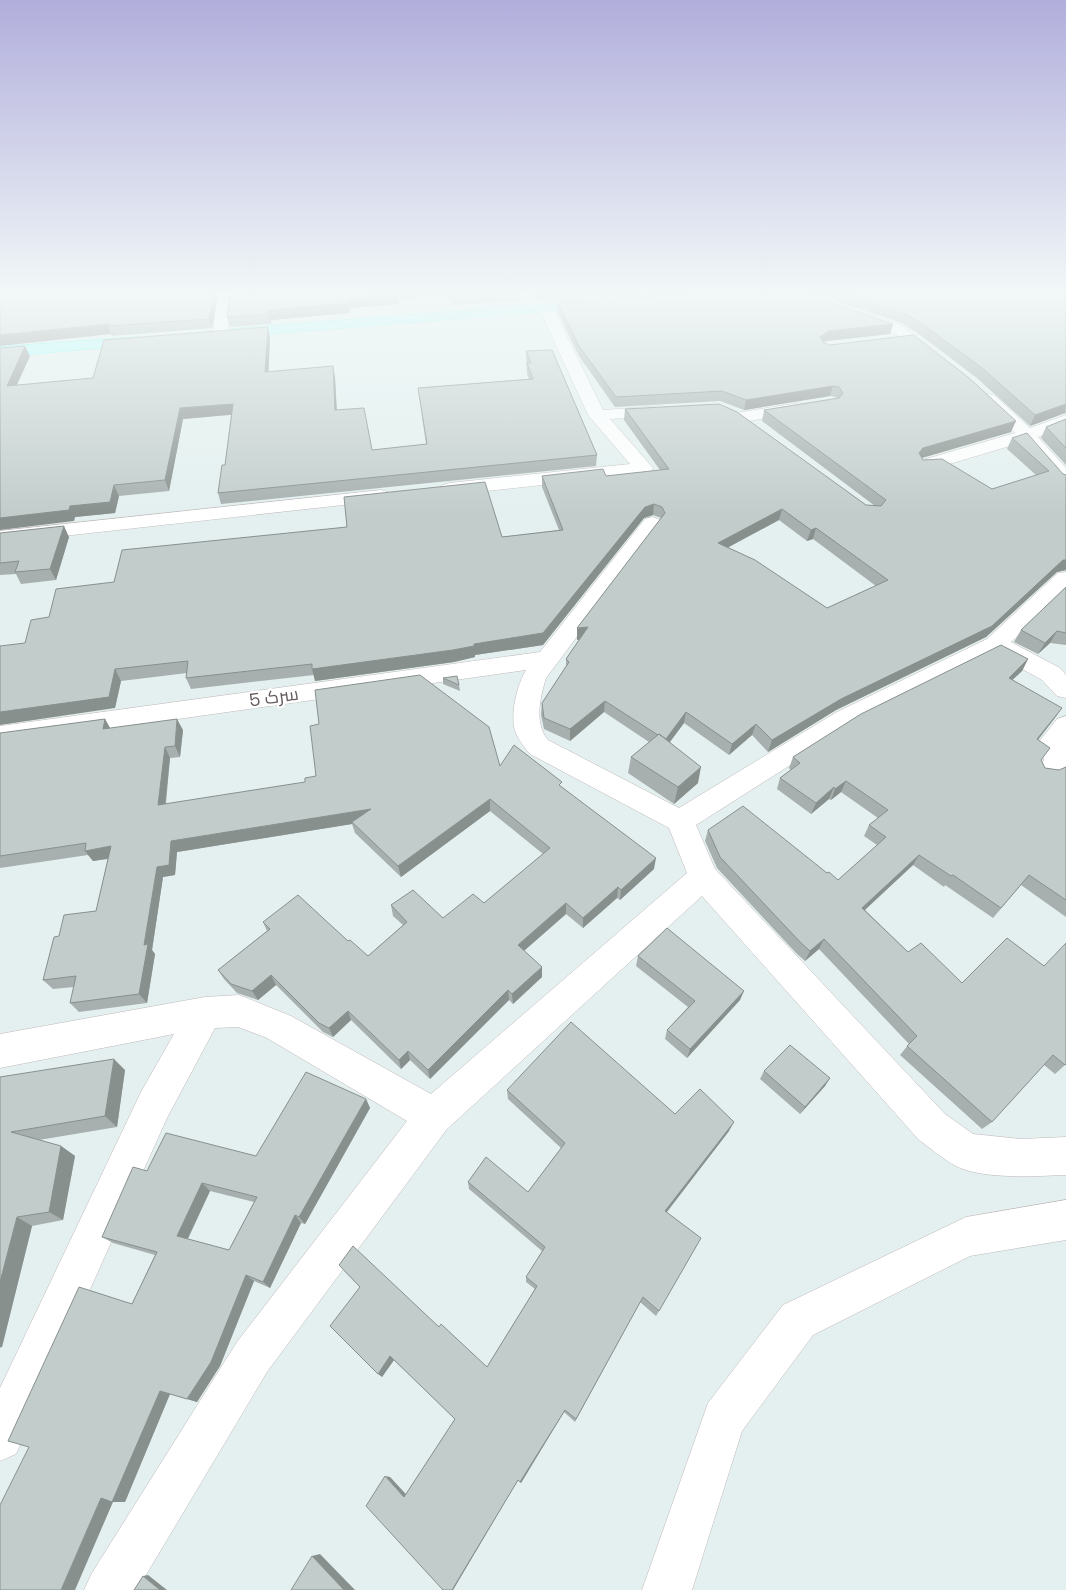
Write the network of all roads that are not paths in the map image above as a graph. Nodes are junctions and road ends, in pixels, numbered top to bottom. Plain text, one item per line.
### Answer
1 (571, 367) edge
2 (978, 389) edge
3 (820, 405) edge
4 (682, 410) edge
5 (597, 415) junction
6 (1066, 420) edge
7 (758, 429) edge
8 (1027, 435) junction
9 (926, 465) edge
10 (1066, 480) edge
11 (428, 491) edge
12 (399, 494) edge
13 (652, 523) dead end
14 (0, 537) edge
15 (1066, 578) edge
16 (995, 644) junction
17 (548, 659) junction
18 (1066, 690) edge
19 (1066, 725) edge
20 (0, 735) edge
21 (1048, 772) edge
22 (680, 821) junction
23 (703, 877) junction
24 (205, 1013) junction
25 (0, 1051) edge
26 (434, 1116) junction
27 (1066, 1156) edge
28 (1066, 1220) edge
29 (0, 1438) edge
30 (109, 1590) edge
31 (667, 1590) edge

1 - 5 street
2 - 8 street
3 - 7 street
4 - 5 street
5 - 11 street
6 - 8 street
8 - 9 street
8 - 10 street
12 - 14 street
13 - 17 street
15 - 16 street
16 - 18 street
16 - 22 street
17 - 20 street, سرک 5
17 - 22 street
19 - 21 street
22 - 23 street
23 - 26 street
23 - 27 street
24 - 25 street
24 - 26 street
24 - 29 street
26 - 30 street
28 - 31 street

